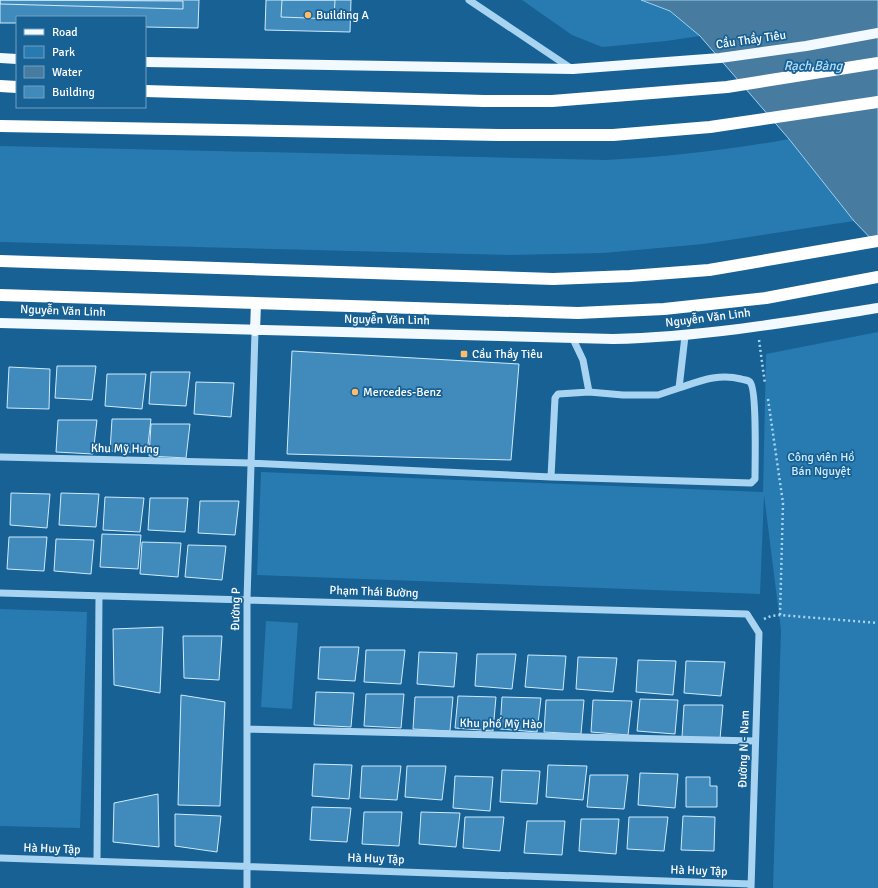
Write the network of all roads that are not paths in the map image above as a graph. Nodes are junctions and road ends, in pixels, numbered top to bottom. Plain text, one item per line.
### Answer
1 (470, 0) edge
2 (878, 33) edge
3 (0, 58) edge
4 (16, 59) edge
5 (146, 62) edge
6 (878, 64) edge
7 (573, 69) junction
8 (0, 86) edge
9 (16, 87) edge
10 (146, 90) edge
11 (878, 102) edge
12 (0, 126) edge
13 (878, 241) edge
14 (0, 261) edge
15 (878, 277) edge
16 (0, 295) edge
17 (256, 303) junction
18 (878, 308) edge
19 (0, 323) edge
20 (255, 331) junction
21 (685, 336) junction
22 (572, 338) junction
23 (679, 388) junction
24 (589, 392) junction
25 (0, 457) edge
26 (250, 463) junction
27 (551, 477) junction
28 (0, 593) edge
29 (99, 596) junction
30 (247, 600) junction
31 (747, 614) joint
32 (246, 728) junction
33 (755, 741) junction
34 (0, 858) edge
35 (97, 861) junction
36 (246, 866) junction
37 (751, 886) edge
38 (247, 888) edge

1 - 7 street
2 - 7 main road, Cầu Thầy Tiêu
3 - 4 main road
5 - 7 main road
6 - 10 highway
8 - 9 highway
11 - 12 highway
13 - 14 highway
15 - 17 highway, Nguyễn Văn Linh
16 - 17 highway, Nguyễn Văn Linh
17 - 20 main road
18 - 21 main road, Nguyễn Văn Linh
19 - 20 main road, Nguyễn Văn Linh
20 - 22 main road, Nguyễn Văn Linh
20 - 26 street, Đường P
21 - 22 main road, Nguyễn Văn Linh
21 - 23 street
22 - 24 street
23 - 24 street
23 - 27 street, Khu Mỹ Hưng
24 - 27 street
25 - 26 street, Khu Mỹ Hưng
26 - 27 street, Khu Mỹ Hưng
26 - 30 street, Đường P
28 - 29 street, Phạm Thái Bường
29 - 30 street, Phạm Thái Bường
29 - 35 street
30 - 31 street, Phạm Thái Bường
30 - 32 street, Đường P
31 - 33 street, Đường N - Nam
32 - 33 street, Khu phố Mỹ Hào
32 - 36 street, Đường P
33 - 37 street, Đường N - Nam
34 - 35 street, Hà Huy Tập
35 - 36 street, Hà Huy Tập
36 - 37 street, Hà Huy Tập
36 - 38 street, Đường P

